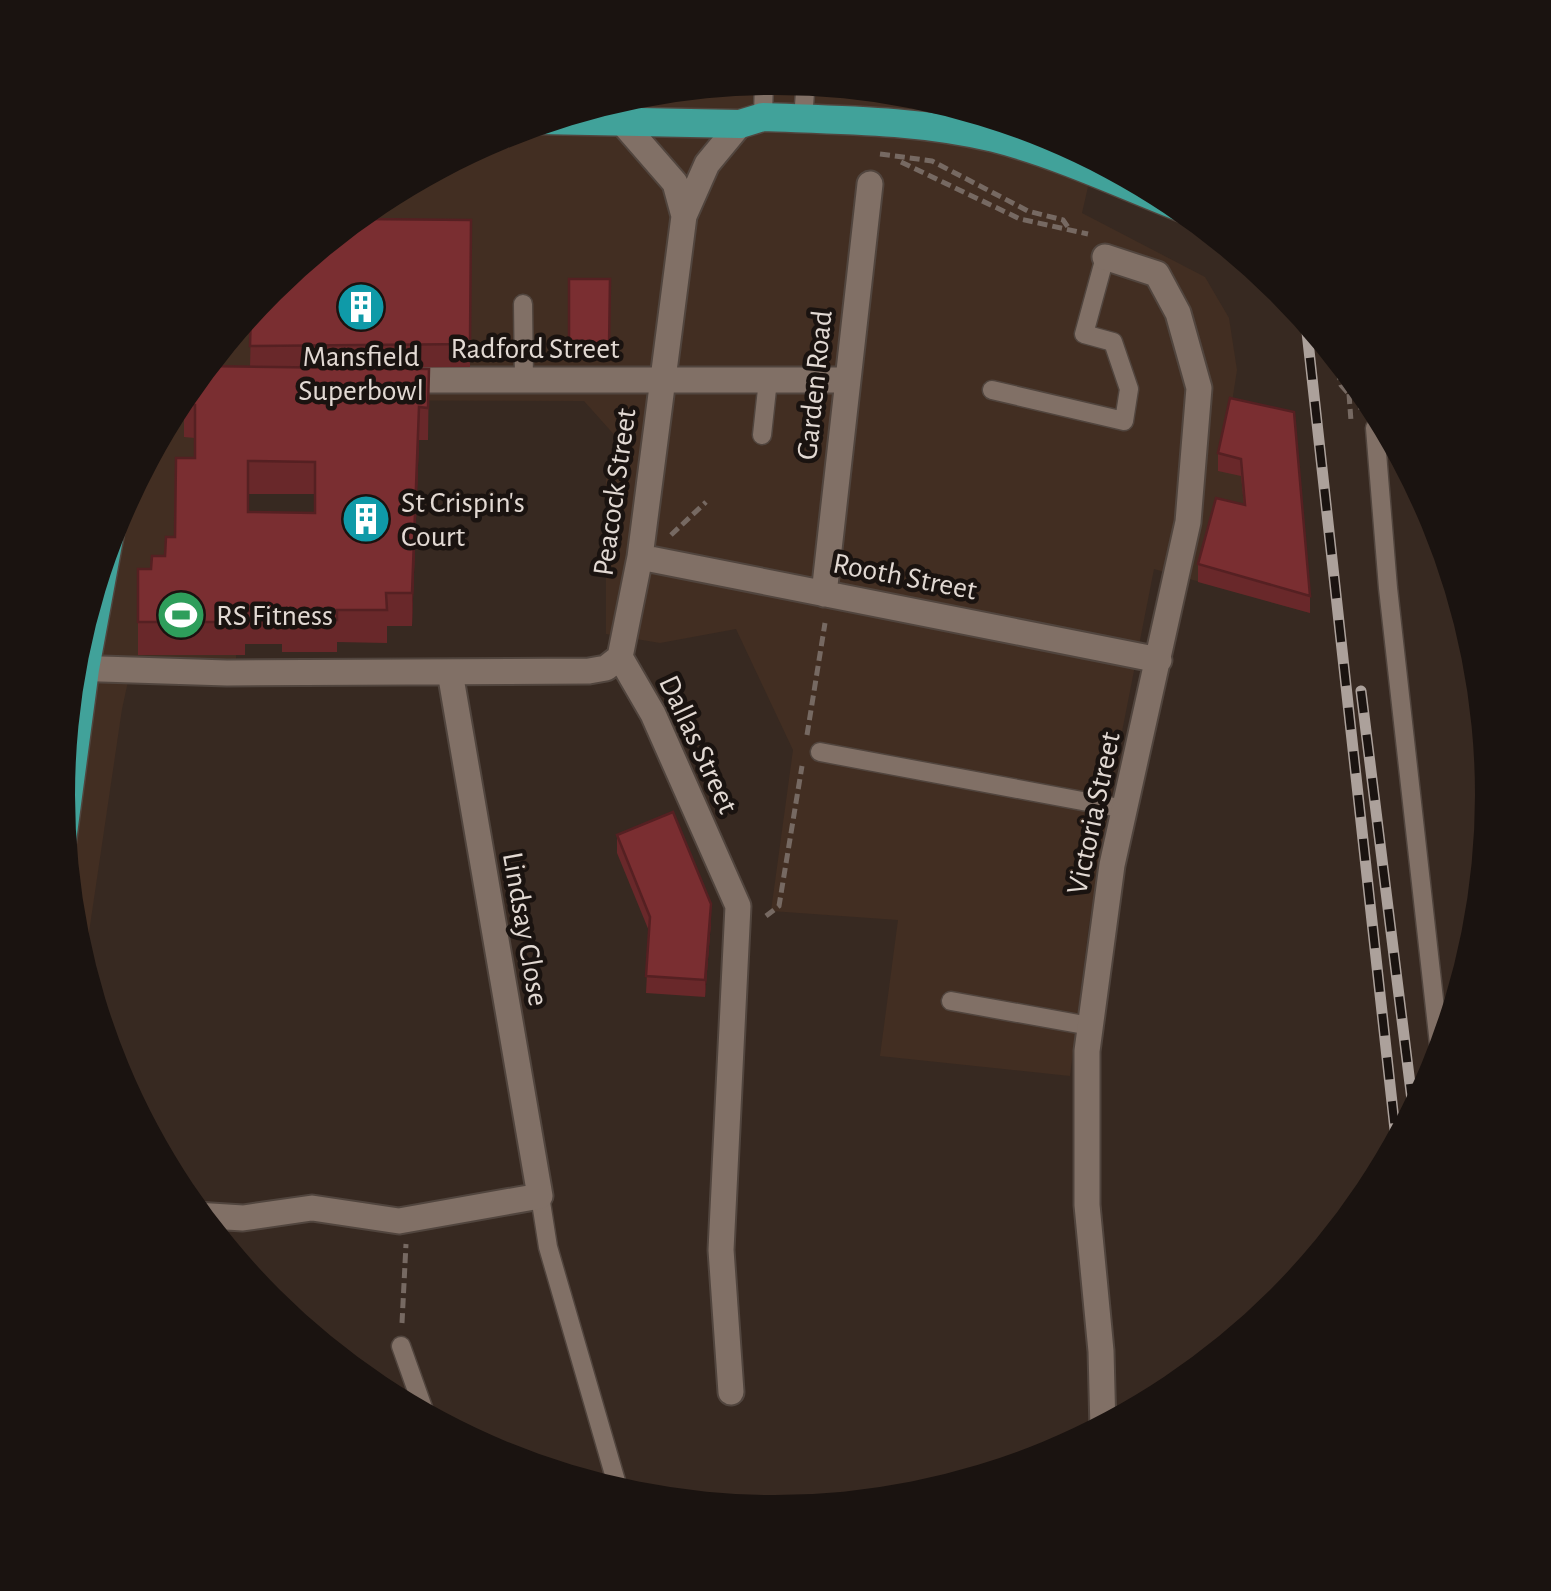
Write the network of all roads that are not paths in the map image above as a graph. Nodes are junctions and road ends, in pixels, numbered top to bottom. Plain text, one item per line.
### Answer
1 (759, 95) edge
2 (805, 96) edge
3 (803, 118) junction
4 (752, 120) junction
5 (587, 121) edge
6 (622, 122) junction
7 (1096, 173) edge
8 (870, 184) dead end
9 (684, 216) junction
10 (1104, 247) joint
11 (523, 304) dead end
12 (374, 380) edge
13 (524, 380) junction
14 (768, 380) junction
15 (846, 380) junction
16 (662, 382) junction
17 (992, 390) dead end
18 (1376, 434) edge
19 (762, 435) dead end
20 (640, 557) junction
21 (827, 594) junction
22 (620, 658) junction
23 (1159, 660) junction
24 (86, 669) edge
25 (450, 672) junction
26 (820, 752) dead end
27 (1125, 809) junction
28 (951, 1001) dead end
29 (1090, 1026) junction
30 (1437, 1026) edge
31 (540, 1196) junction
32 (216, 1216) edge
33 (401, 1346) road end
34 (731, 1392) dead end
35 (420, 1399) edge
36 (1103, 1414) edge
37 (615, 1477) edge

1 - 4 lane
2 - 3 lane
3 - 4 highway
3 - 7 highway
4 - 6 highway
4 - 9 street, Peacock Street
5 - 6 highway
6 - 9 street
8 - 15 street, Garden Road
9 - 16 street, Peacock Street
10 - 17 lane
10 - 23 street, Victoria Street
11 - 13 lane
12 - 13 street, Radford Street
13 - 16 street, Radford Street
14 - 15 street, Radford Street
14 - 16 street, Radford Street
14 - 19 lane
15 - 21 street, Garden Road
16 - 20 street, Peacock Street
18 - 30 lane
20 - 21 street, Rooth Street
20 - 22 street, Peacock Street
21 - 23 street, Rooth Street
22 - 25 street, Dallas Street
22 - 34 street, Dallas Street
23 - 27 street, Victoria Street
24 - 25 street, Dallas Street
25 - 31 street, Lindsay Close
26 - 27 lane
27 - 29 street, Victoria Street
28 - 29 lane
29 - 36 street, Victoria Street
31 - 32 street
31 - 37 lane
33 - 35 lane

